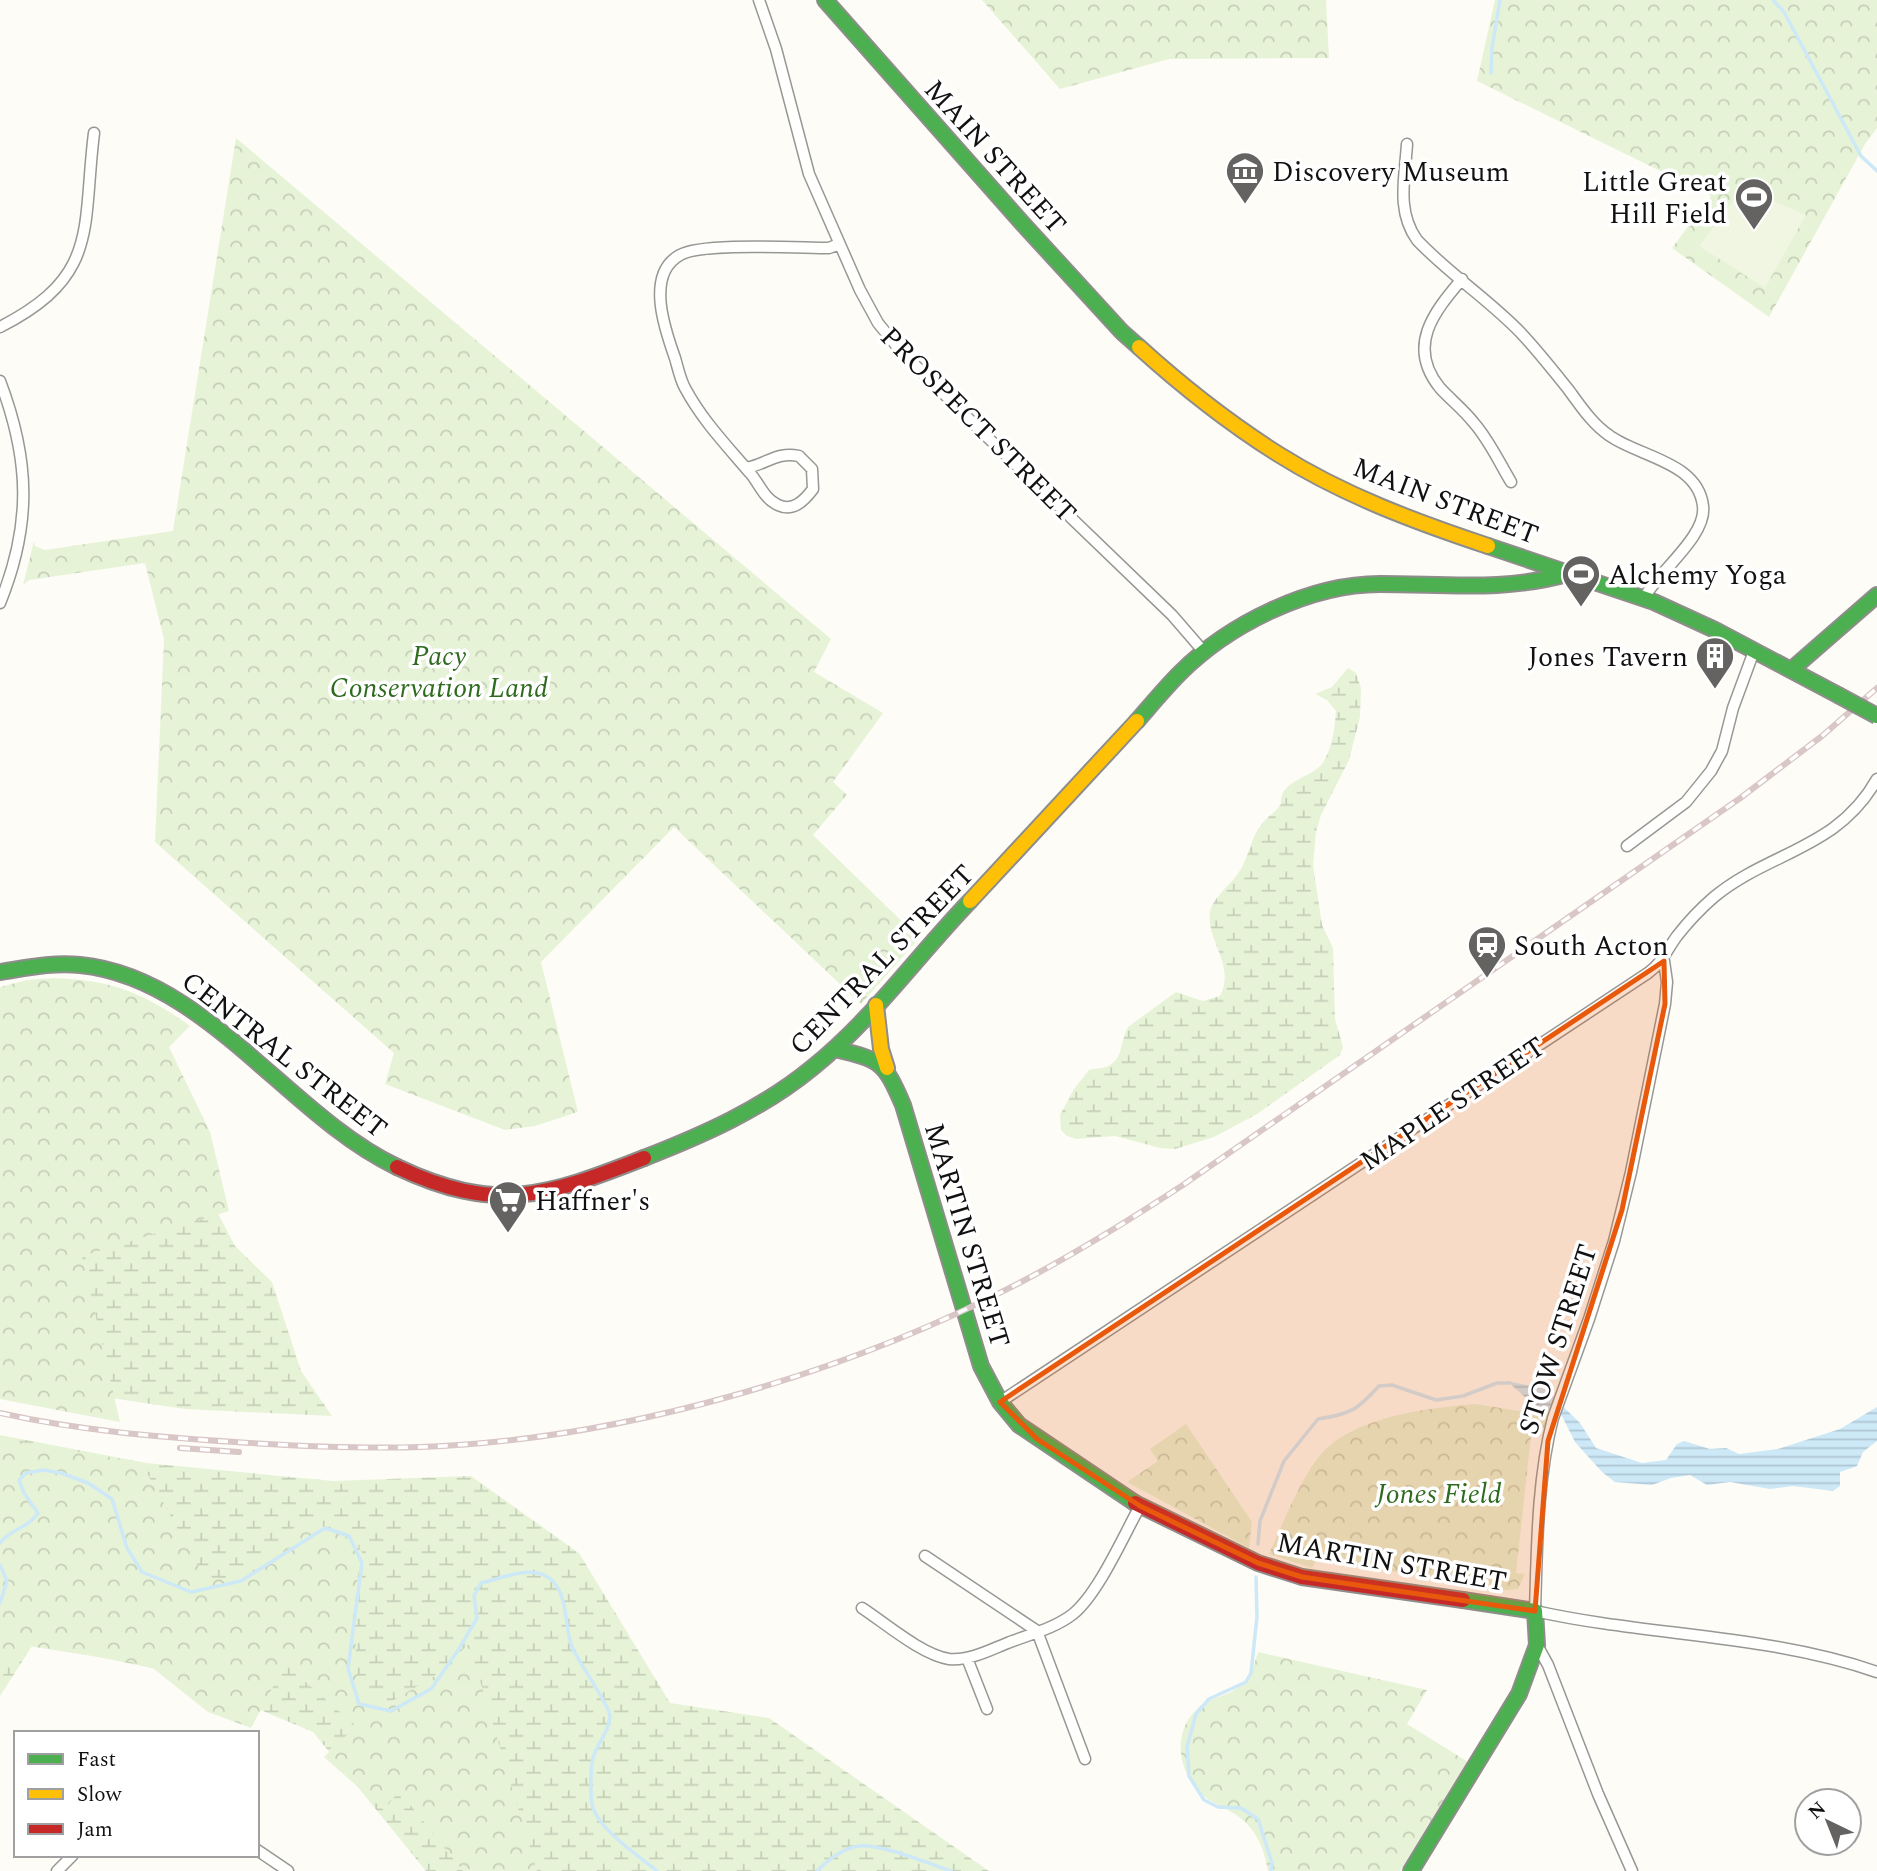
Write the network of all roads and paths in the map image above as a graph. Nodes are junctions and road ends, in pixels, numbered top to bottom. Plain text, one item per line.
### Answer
1 (759, 0) edge
2 (825, 0) edge
3 (94, 133) dead end
4 (1407, 144) dead end
5 (839, 244) junction
6 (1462, 279) junction
7 (0, 327) edge
8 (0, 381) edge
9 (746, 468) junction
10 (1511, 482) dead end
11 (1570, 573) junction
12 (1877, 595) edge
13 (1644, 598) junction
14 (0, 603) edge
15 (1754, 651) junction
16 (1204, 652) junction
17 (1791, 670) junction
18 (1877, 716) edge
19 (1877, 779) edge
20 (1627, 846) dead end
21 (1664, 961) junction
22 (0, 972) edge
23 (876, 1005) junction
24 (835, 1049) junction
25 (888, 1069) junction
26 (1000, 1402) junction
27 (1140, 1506) junction
28 (925, 1556) dead end
29 (862, 1608) dead end
30 (1535, 1611) junction
31 (1037, 1631) junction
32 (1537, 1645) junction
33 (967, 1658) junction
34 (1877, 1672) edge
35 (987, 1709) dead end
36 (1085, 1759) dead end
37 (259, 1851) edge
38 (71, 1857) edge
39 (57, 1871) edge
40 (288, 1871) edge
41 (1412, 1871) edge
42 (1632, 1871) edge

1 - 5 street, PROSPECT STREET
2 - 11 street, MAIN STREET
3 - 7 street
4 - 6 street
5 - 9 street
5 - 16 street, PROSPECT STREET
6 - 10 street
6 - 13 street
8 - 14 street
9 - 9 street
11 - 13 street, MAIN STREET
11 - 16 street, CENTRAL STREET
12 - 17 street
13 - 15 street, MAIN STREET
15 - 17 street, MAIN STREET
15 - 20 street
16 - 23 street, CENTRAL STREET
17 - 18 street, MAIN STREET, bridge
19 - 21 street, MAPLE STREET
21 - 26 street, MAPLE STREET
21 - 30 street, STOW STREET
22 - 24 street, CENTRAL STREET
23 - 24 street, CENTRAL STREET
23 - 25 street, MARTIN STREET
24 - 25 street
25 - 26 street, MARTIN STREET
26 - 27 street, MARTIN STREET
27 - 30 street, MARTIN STREET
27 - 31 street
28 - 31 street
29 - 33 street
30 - 32 street, STOW STREET
30 - 34 street, MARTIN STREET
31 - 33 street
31 - 36 street
32 - 41 street, STOW STREET
32 - 42 street
33 - 35 street
37 - 40 street
38 - 39 street

